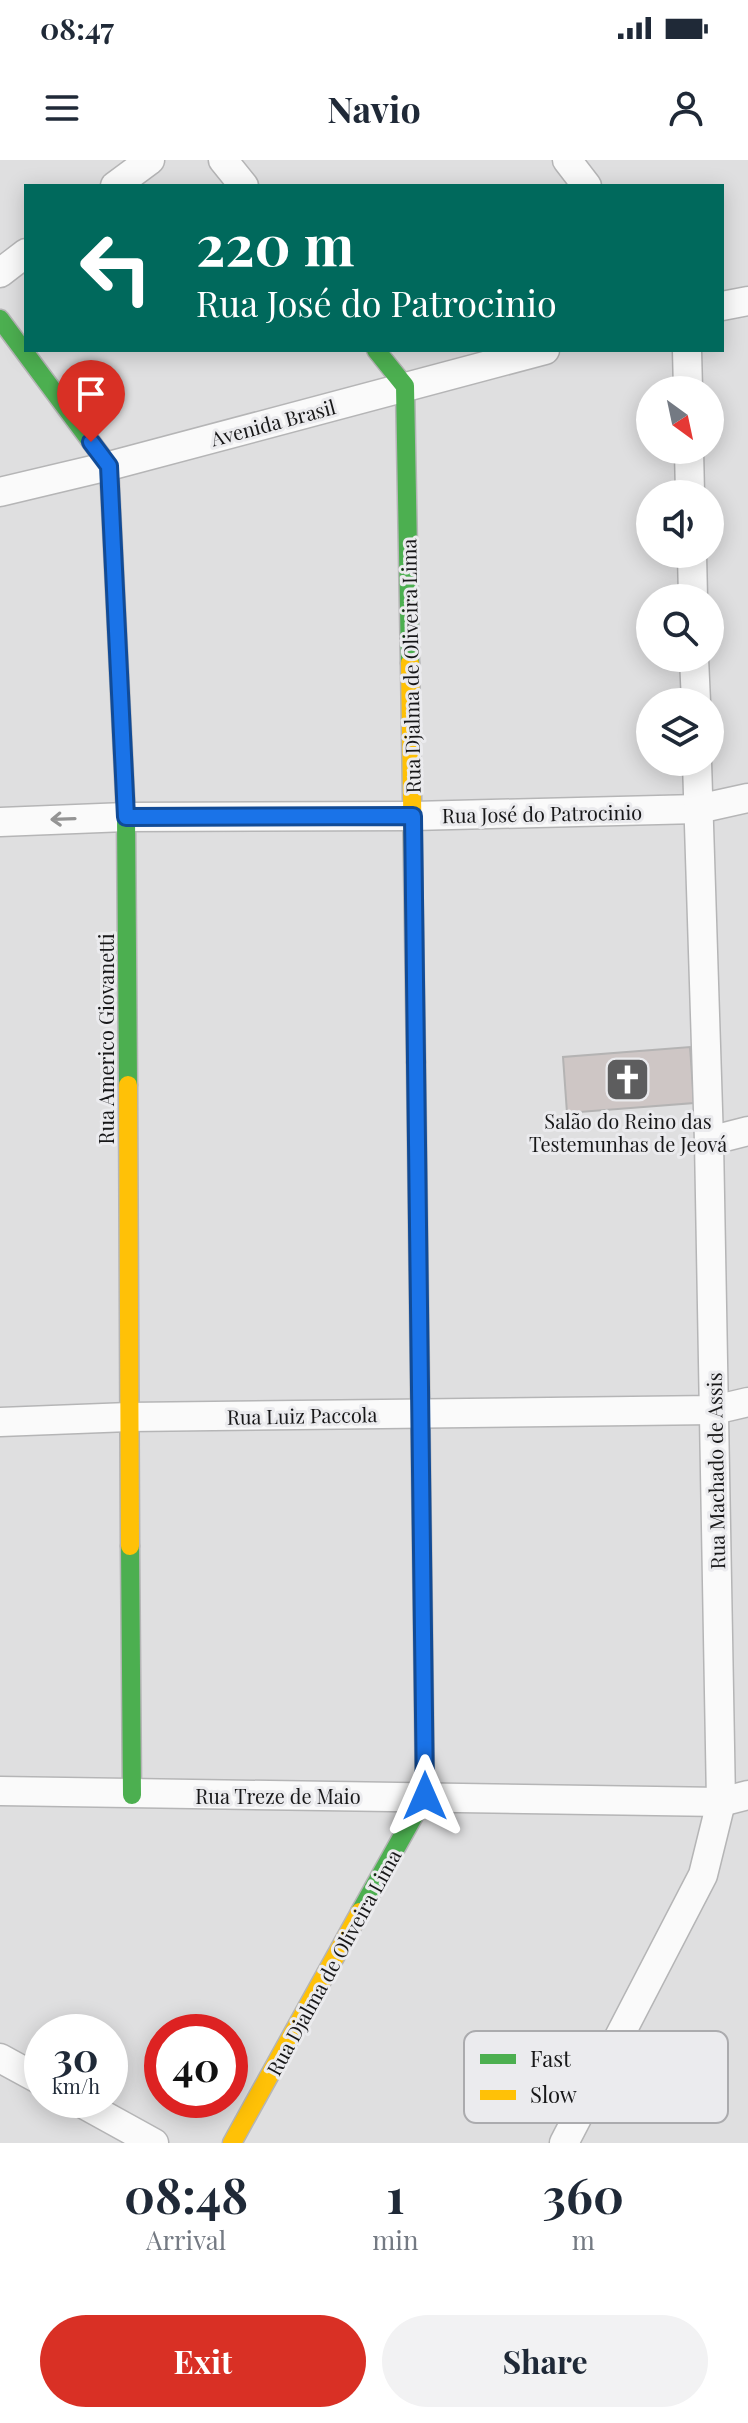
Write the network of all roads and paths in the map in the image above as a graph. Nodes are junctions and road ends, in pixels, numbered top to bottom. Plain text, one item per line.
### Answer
1 (150, 160) edge
2 (223, 160) edge
3 (567, 160) edge
4 (118, 184) edge
5 (242, 184) edge
6 (585, 184) edge
7 (24, 255) edge
8 (0, 273) edge
9 (748, 301) edge
10 (724, 306) edge
11 (0, 319) edge
12 (24, 351) edge
13 (24, 352) edge
14 (378, 352) edge
15 (537, 352) edge
16 (687, 352) edge
17 (688, 376) edge
18 (405, 386) junction
19 (109, 466) junction
20 (0, 492) edge
21 (697, 776) edge
22 (748, 798) edge
23 (698, 809) junction
24 (413, 816) junction
25 (126, 817) junction
26 (0, 822) edge
27 (748, 1131) edge
28 (709, 1141) junction
29 (748, 1402) edge
30 (714, 1410) junction
31 (422, 1413) junction
32 (129, 1417) junction
33 (0, 1422) edge
34 (0, 1791) edge
35 (132, 1795) junction
36 (425, 1796) junction
37 (735, 1799) edge
38 (622, 2031) edge
39 (0, 2058) edge
40 (24, 2071) edge
41 (109, 2118) edge
42 (574, 2123) edge
43 (154, 2143) edge
44 (232, 2143) edge
45 (564, 2143) edge

1 - 4 street
2 - 5 street
3 - 6 street
7 - 8 street
9 - 10 street
11 - 12 street
13 - 19 street
14 - 18 street
15 - 18 street, Avenida Brasil
16 - 17 street
18 - 19 street, Avenida Brasil
18 - 24 street, Rua Djalma de Oliveira Lima
19 - 20 street, Avenida Brasil
19 - 25 street, Rua Americo Giovanetti
21 - 23 street, Rua Machado de Assis
22 - 23 street, Rua José do Patrocinio
23 - 24 street, Rua José do Patrocinio
23 - 28 street, Rua Machado de Assis
24 - 25 street, Rua José do Patrocinio
24 - 31 street, Rua Djalma de Oliveira Lima
25 -> 26 street, Rua José do Patrocinio
25 - 32 street, Rua Americo Giovanetti
27 - 28 street
28 - 30 street, Rua Machado de Assis
29 - 30 street, Rua Luiz Paccola
30 - 31 street, Rua Luiz Paccola
30 - 37 street, Rua Machado de Assis
31 - 32 street, Rua Luiz Paccola
31 - 36 street, Rua Djalma de Oliveira Lima
32 - 33 street, Rua Luiz Paccola
32 - 35 street, Rua Americo Giovanetti
34 - 35 street, Rua Treze de Maio
35 - 36 street, Rua Treze de Maio
36 - 37 street, Rua Treze de Maio
36 - 44 street, Rua Djalma de Oliveira Lima
37 - 38 street, Rua Machado de Assis
39 - 40 street
41 - 43 street
42 - 45 street, Rua Machado de Assis

